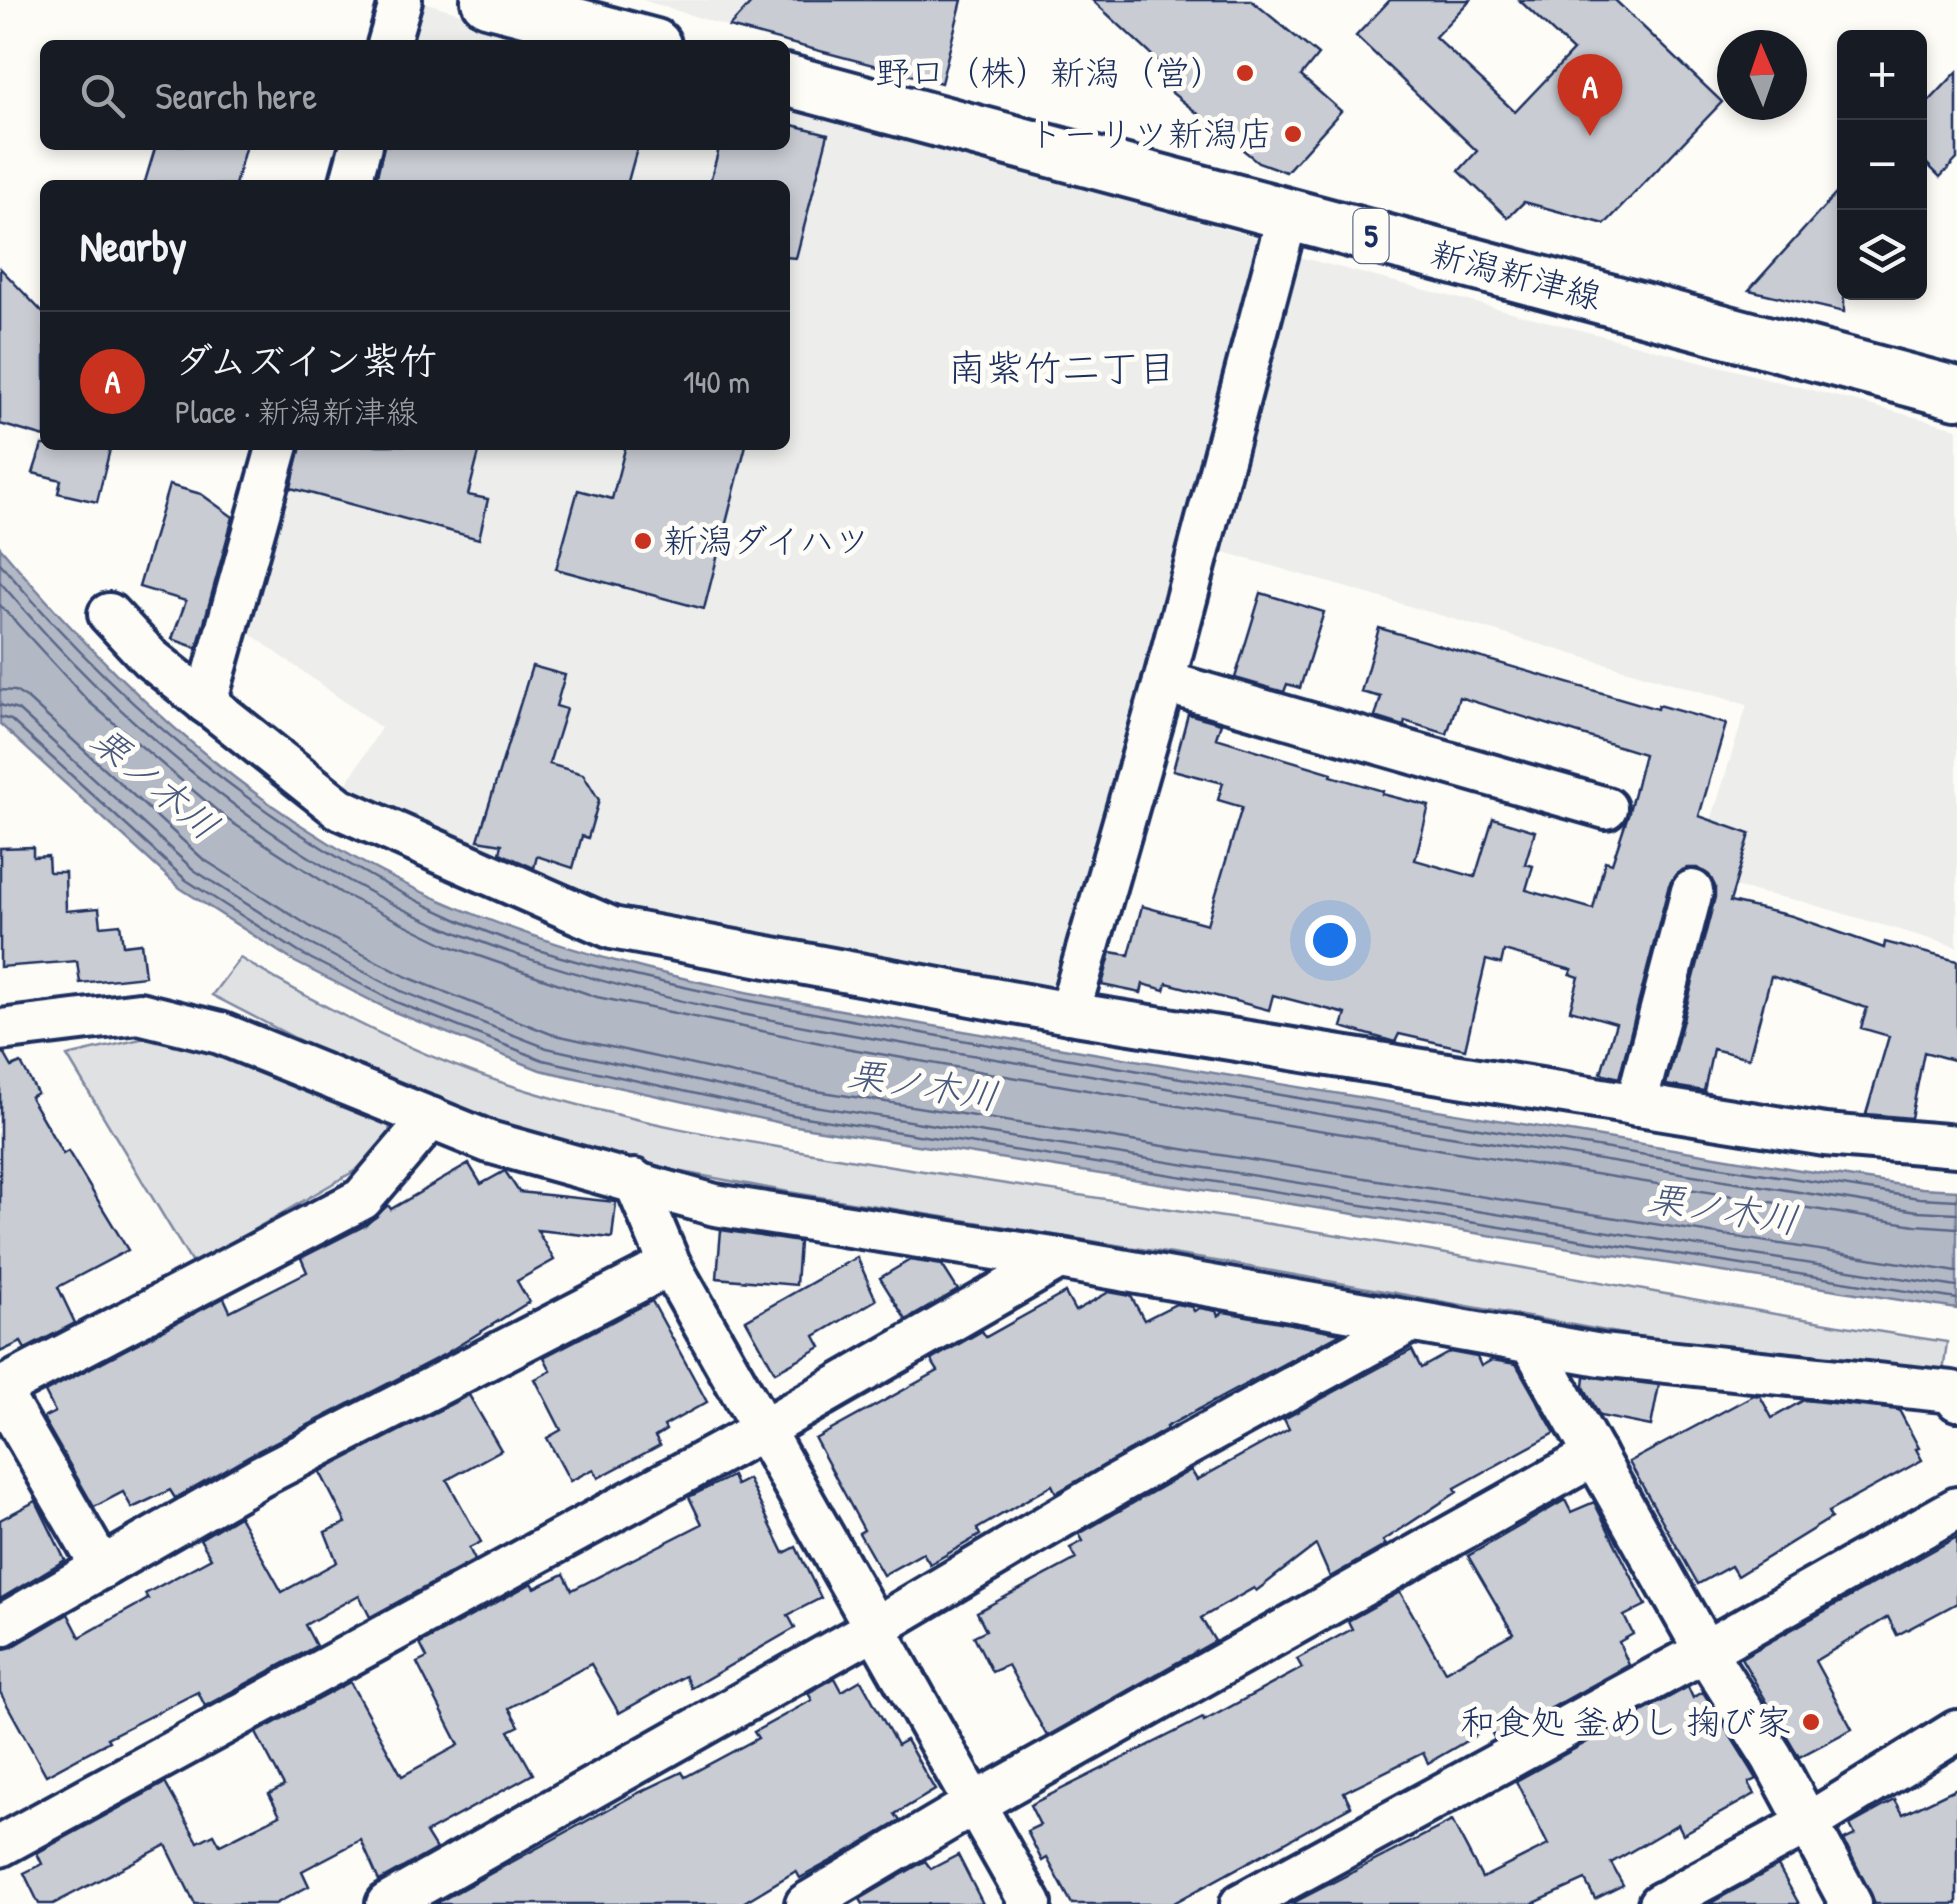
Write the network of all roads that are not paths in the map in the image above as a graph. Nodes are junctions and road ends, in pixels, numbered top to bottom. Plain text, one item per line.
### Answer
1 (400, 0) edge
2 (487, 0) edge
3 (389, 40) edge
4 (636, 40) edge
5 (790, 81) edge
6 (359, 150) edge
7 (351, 180) edge
8 (1288, 214) junction
9 (1957, 393) edge
10 (277, 450) edge
11 (108, 614) dead end
12 (1164, 682) junction
13 (206, 703) junction
14 (1606, 808) dead end
15 (1692, 890) dead end
16 (1069, 1013) junction
17 (0, 1030) edge
18 (1636, 1105) junction
19 (431, 1118) junction
20 (1957, 1146) edge
21 (634, 1180) junction
22 (1059, 1259) junction
23 (670, 1265) junction
24 (1410, 1322) junction
25 (1531, 1342) junction
26 (0, 1390) edge
27 (1955, 1394) edge
28 (762, 1430) junction
29 (1595, 1455) junction
30 (1957, 1508) edge
31 (102, 1568) junction
32 (0, 1626) edge
33 (873, 1629) junction
34 (1705, 1651) junction
35 (1957, 1732) edge
36 (974, 1804) junction
37 (1807, 1824) junction
38 (0, 1846) edge
39 (387, 1904) edge
40 (806, 1904) edge
41 (1030, 1904) edge
42 (1241, 1904) edge
43 (1660, 1904) edge
44 (1850, 1904) edge

1 - 3 street
2 - 4 main road
5 - 8 main road, 新潟新津線 / 5
6 - 7 street
8 - 9 main road, 新潟新津線 / 5
8 - 12 street
10 - 13 street
11 - 13 street
12 - 14 street
12 - 16 street
13 - 16 street
15 - 18 street
16 - 18 street
17 - 19 street
18 - 20 street
19 - 21 street
19 - 26 street
21 - 22 street
21 - 23 street
22 - 24 street
22 - 28 street
23 - 28 street
23 - 31 street
24 - 25 street
24 - 33 street
25 - 27 street
25 - 29 street
26 - 31 street
28 - 33 street
28 - 38 street
29 - 34 street
29 - 36 street
30 - 34 street
31 - 32 street
33 - 36 street
33 - 39 street
34 - 37 street
34 - 42 street
35 - 37 street
36 - 40 street
36 - 41 street
37 - 43 street
37 - 44 street

